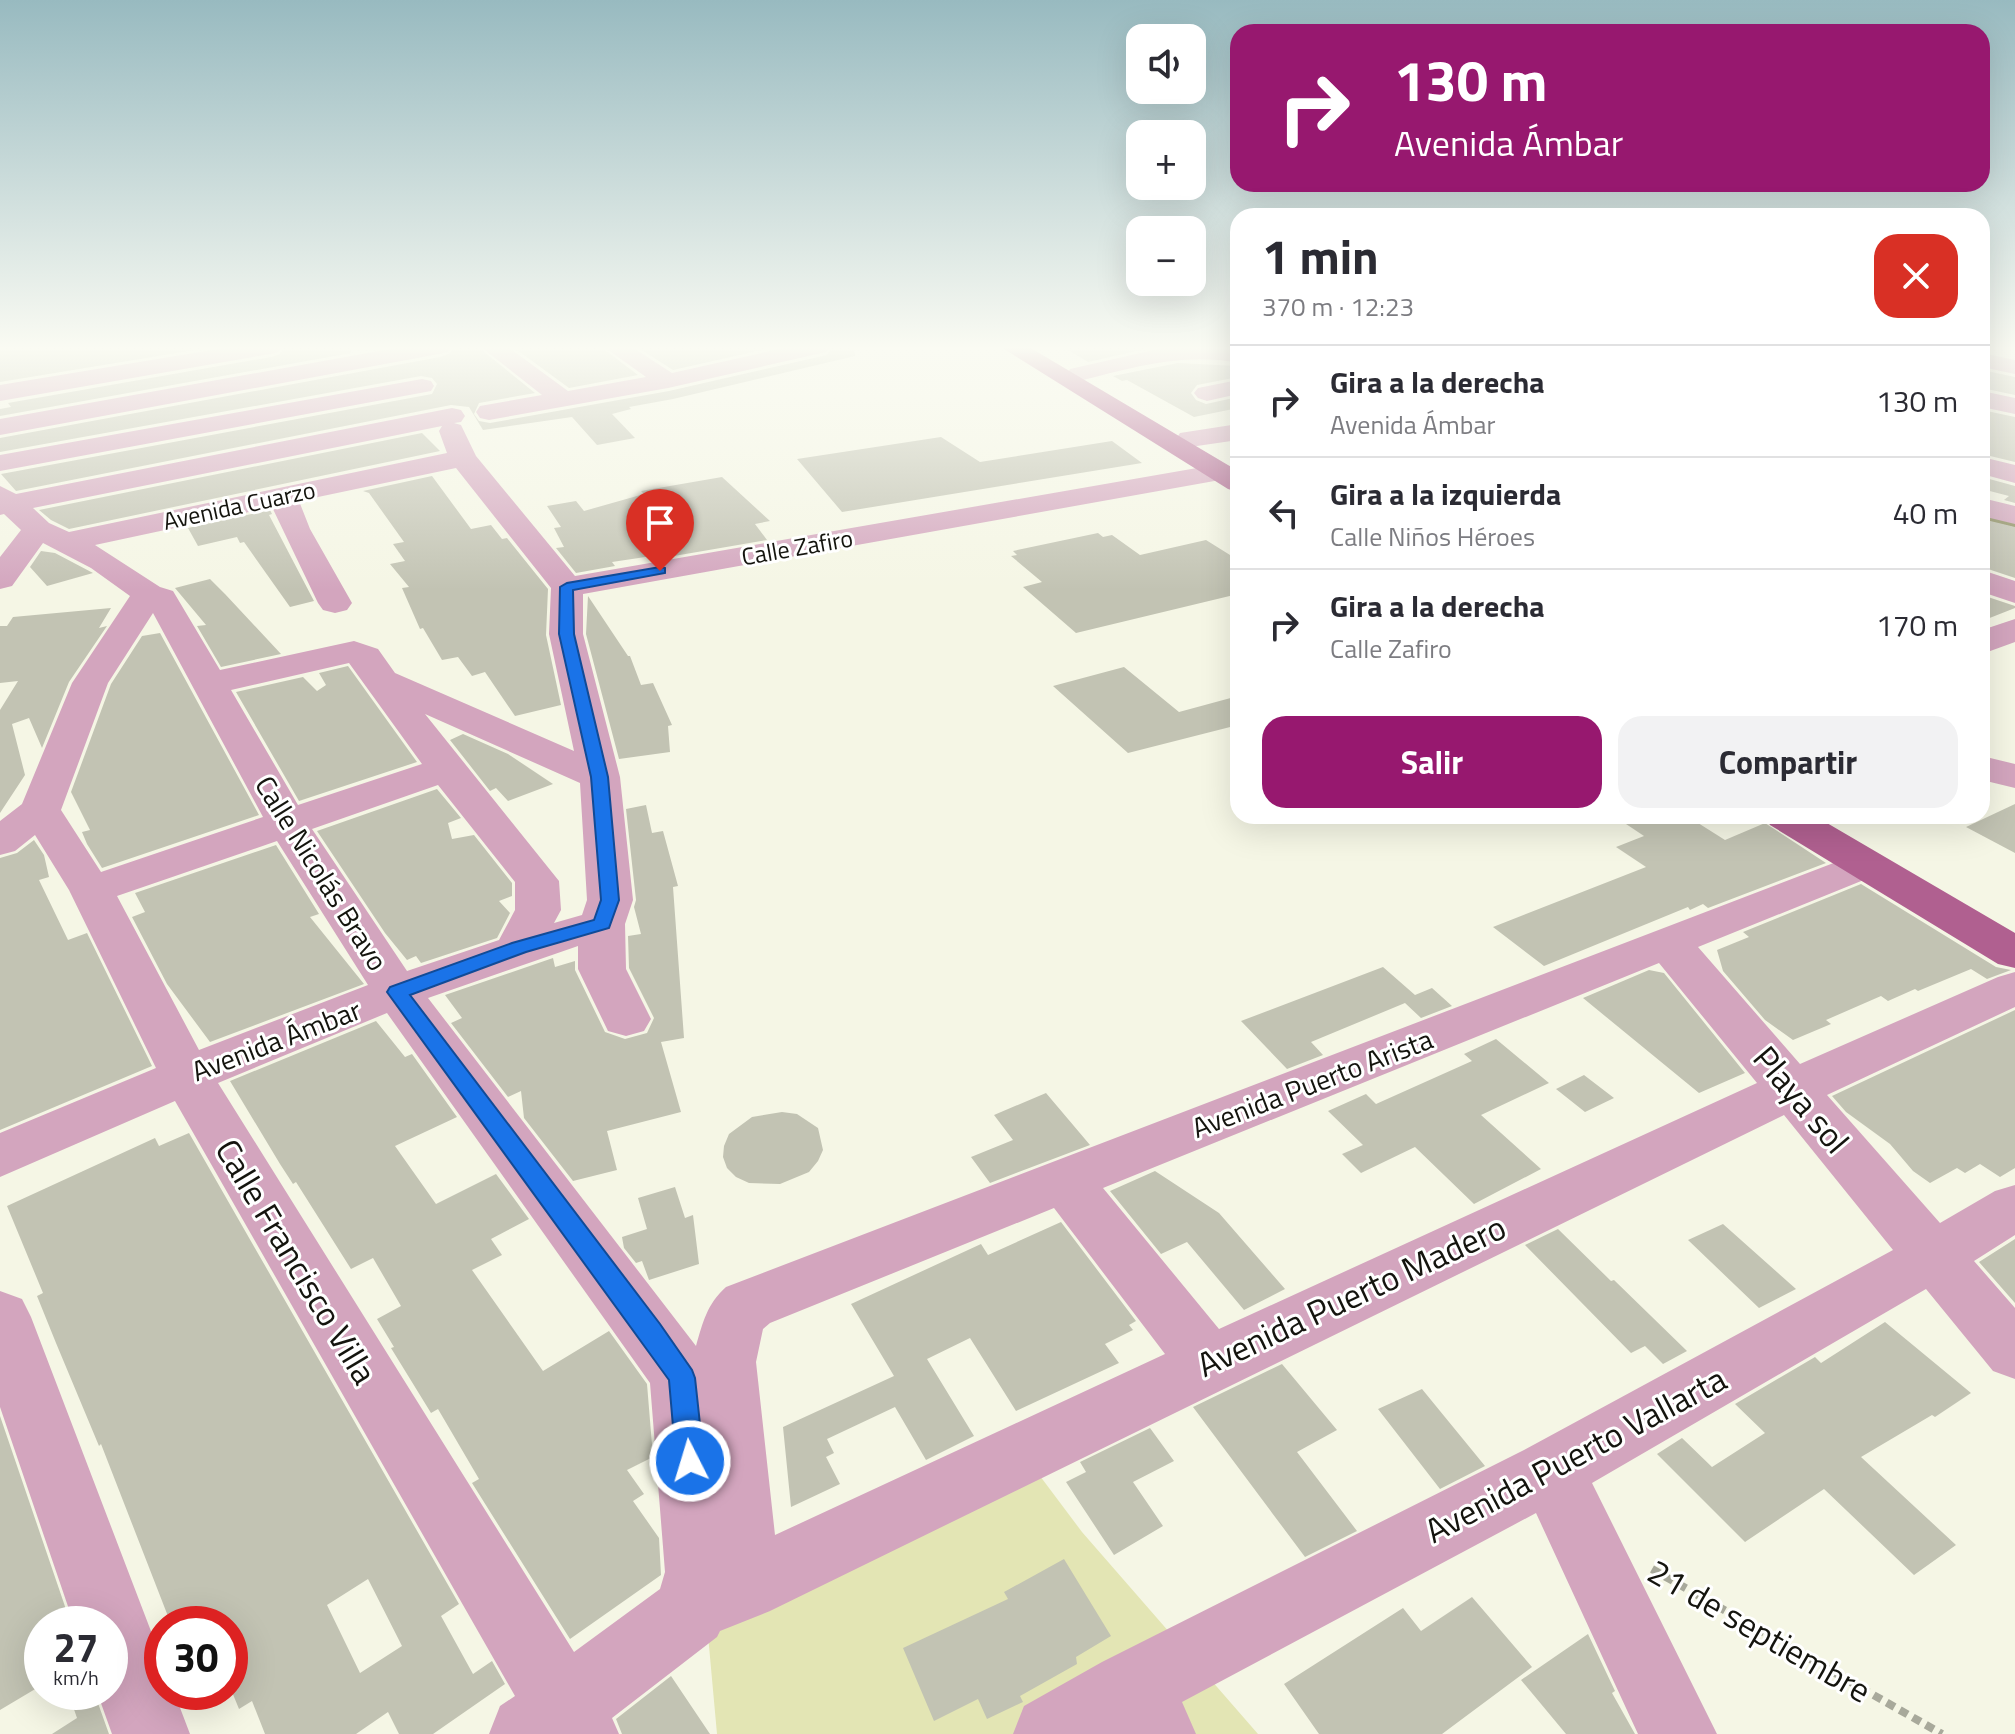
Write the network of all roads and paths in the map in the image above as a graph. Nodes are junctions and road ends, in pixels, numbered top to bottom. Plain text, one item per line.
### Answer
1 (193, 428) edge
2 (413, 428) edge
3 (449, 428) edge
4 (1159, 428) edge
5 (1170, 428) edge
6 (1230, 433) edge
7 (1190, 439) junction
8 (463, 458) junction
9 (0, 463) edge
10 (1990, 467) edge
11 (1230, 472) edge
12 (1230, 473) edge
13 (1230, 474) edge
14 (2015, 474) edge
15 (282, 495) junction
16 (4, 502) edge
17 (50, 536) junction
18 (0, 579) edge
19 (1990, 583) edge
20 (567, 587) junction
21 (2015, 593) edge
22 (148, 594) junction
23 (335, 603) dead end
24 (2015, 629) edge
25 (1990, 640) edge
26 (382, 681) junction
27 (208, 684) junction
28 (446, 769) junction
29 (1990, 770) edge
30 (2015, 776) edge
31 (600, 777) junction
32 (288, 824) junction
33 (1798, 824) edge
34 (1841, 824) edge
35 (20, 826) edge
36 (1865, 864) junction
37 (91, 890) junction
38 (602, 924) junction
39 (2015, 925) edge
40 (1668, 943) junction
41 (519, 947) junction
42 (2015, 953) edge
43 (2015, 988) edge
44 (397, 992) junction
45 (626, 1019) dead end
46 (186, 1075) junction
47 (1792, 1087) junction
48 (0, 1156) edge
49 (1064, 1180) junction
50 (2015, 1207) edge
51 (1933, 1256) junction
52 (0, 1317) edge
53 (2015, 1352) edge
54 (1208, 1362) junction
55 (1550, 1470) junction
56 (1646, 1565) dead end
57 (712, 1590) junction
58 (1143, 1711) edge
59 (557, 1725) edge
60 (151, 1734) edge
61 (1052, 1734) edge
62 (1678, 1734) edge
63 (1942, 1734) edge

1 - 9 street
2 - 16 street
3 - 8 street
4 - 12 main road
5 - 7 main road
6 - 7 street
7 - 11 main road
8 - 15 street, Avenida Cuarzo
8 - 20 street
10 - 14 street
13 - 20 street, Calle Zafiro
15 - 17 street, Avenida Cuarzo
15 - 23 street
16 - 17 street, Calle Nicolás Bravo
17 - 18 street
17 - 22 street, Calle Nicolás Bravo
19 - 21 street
20 - 31 street
22 - 27 street, Calle Nicolás Bravo
22 - 35 street
24 - 25 street
26 - 27 street
26 - 28 street
26 - 31 street
27 - 32 street, Calle Nicolás Bravo
28 - 32 street
28 - 41 street
29 - 30 street
31 - 38 street
32 - 37 street
32 - 44 street, Calle Nicolás Bravo
33 - 36 main road
34 - 39 main road
35 - 37 street, Calle Francisco Villa
36 - 40 street, Avenida Puerto Arista
36 - 42 main road
37 - 46 street, Calle Francisco Villa
38 - 41 street, Avenida Ámbar
38 - 45 street
40 - 47 street, Playa sol
40 - 49 street, Avenida Puerto Arista
41 - 44 street, Avenida Ámbar
43 - 47 street, Avenida Puerto Madero
44 - 46 street, Avenida Ámbar
44 - 57 street, Calle Nicolás Bravo
46 - 48 street, Avenida Ámbar
46 - 59 street, Calle Francisco Villa
47 - 51 street, Playa sol
47 - 54 street, Avenida Puerto Madero
49 - 54 street
49 - 57 street, Avenida Puerto Arista
50 - 51 street, Avenida Puerto Vallarta
51 - 53 street, Playa sol
51 - 55 street, Avenida Puerto Vallarta
52 - 60 street
54 - 57 street, Avenida Puerto Madero
55 - 58 street, Avenida Puerto Vallarta
55 - 62 street, 21 de septiembre
56 - 63 path, 21 de septiembre
57 - 59 street, Avenida Puerto Madero
58 - 61 street, Avenida Puerto Vallarta

